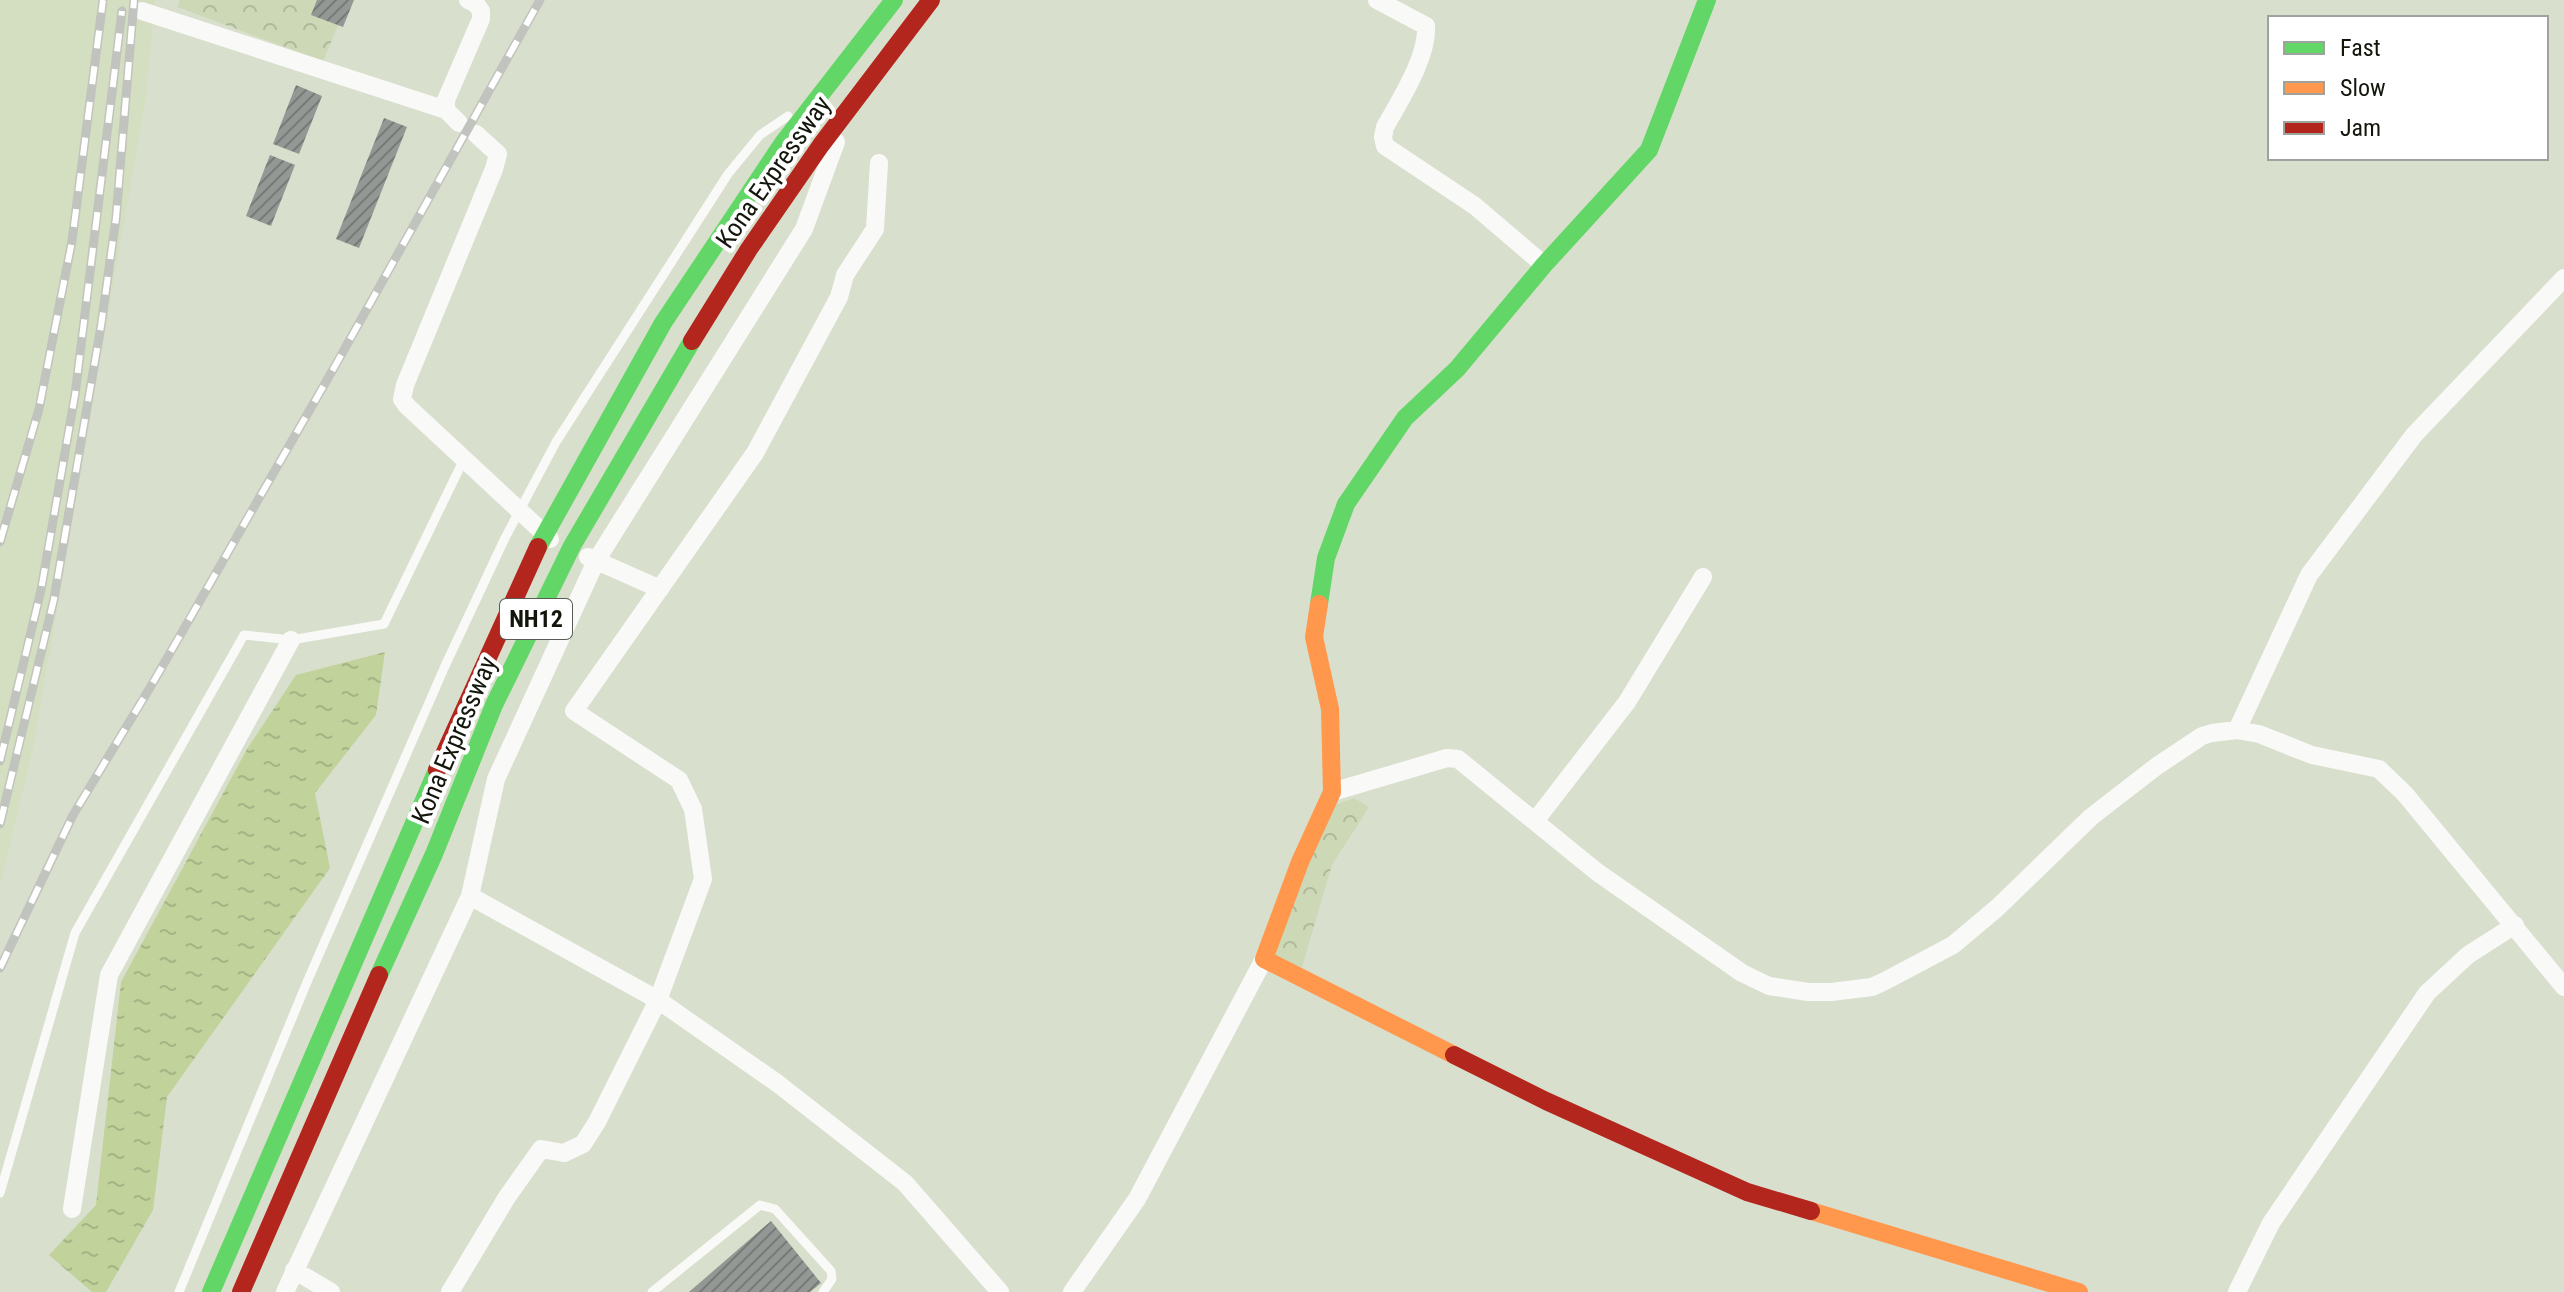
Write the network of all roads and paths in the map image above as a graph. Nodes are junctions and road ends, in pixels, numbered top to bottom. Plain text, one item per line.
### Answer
1 (894, 0) edge
2 (931, 0) edge
3 (1377, 0) edge
4 (1707, 0) edge
5 (474, 1) edge
6 (142, 11) dead end
7 (820, 95) junction
8 (849, 109) junction
9 (476, 134) dead end
10 (879, 163) dead end
11 (1544, 265) junction
12 (2564, 278) edge
13 (464, 459) junction
14 (520, 510) junction
15 (543, 536) junction
16 (570, 550) junction
17 (596, 561) junction
18 (1703, 577) dead end
19 (660, 589) junction
20 (291, 640) junction
21 (2237, 730) junction
22 (1332, 792) junction
23 (1535, 821) junction
24 (470, 896) junction
25 (2515, 925) junction
26 (1264, 959) junction
27 (2564, 987) edge
28 (658, 1000) junction
29 (0, 1193) edge
30 (72, 1209) dead end
31 (294, 1270) junction
32 (2040, 1286) edge
33 (179, 1292) edge
34 (211, 1292) edge
35 (241, 1292) edge
36 (285, 1292) edge
37 (331, 1292) edge
38 (450, 1292) edge
39 (652, 1292) edge
40 (823, 1292) edge
41 (1000, 1292) edge
42 (1072, 1292) edge
43 (2079, 1292) edge
44 (2237, 1292) edge

1 - 7 main road, Kona Expressway / NH12
2 - 8 main road, Kona Expressway / NH12
3 - 11 street
4 - 11 main road
5 - 6 street
7 - 14 lane
7 - 15 main road, Kona Expressway / NH12
8 - 16 main road, Kona Expressway / NH12
8 - 17 street
9 - 13 street
10 - 19 street
11 - 22 main road
12 - 21 street
13 - 14 street
13 - 20 lane
14 - 15 street
14 - 33 lane
15 - 16 street
15 - 34 main road, Kona Expressway / NH12
16 - 17 street
16 - 35 main road, Kona Expressway / NH12
17 - 19 street
17 - 24 street
18 - 23 street
19 - 28 street
20 - 29 lane
20 - 30 street
21 - 23 street
21 - 25 street
22 - 23 street
22 - 26 main road
24 - 28 street
24 - 31 street
25 - 27 street
25 - 44 street
26 - 32 main road
26 - 42 street
28 - 38 street
28 - 41 street
31 - 36 street
31 - 37 street
32 - 43 main road
39 - 40 lane

